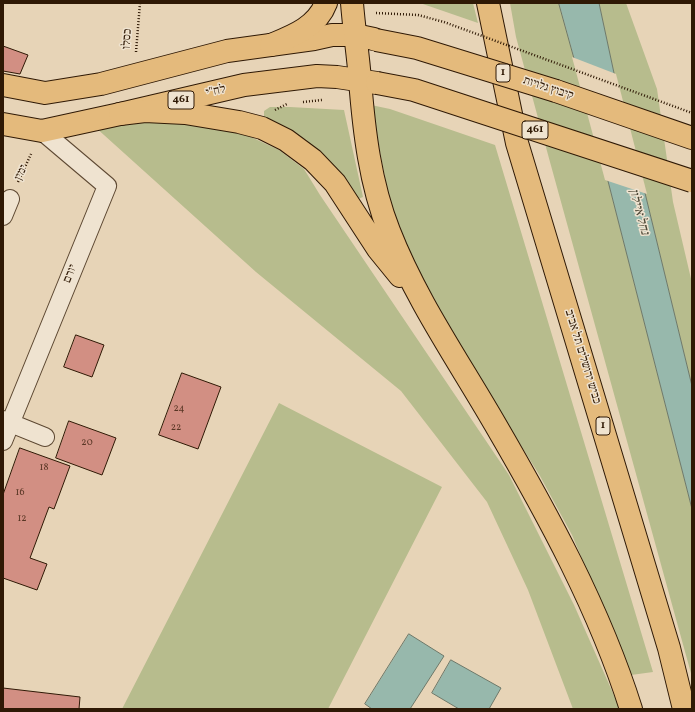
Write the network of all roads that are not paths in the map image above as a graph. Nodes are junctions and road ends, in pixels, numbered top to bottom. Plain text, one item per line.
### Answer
1 (326, 3) edge
2 (352, 3) edge
3 (488, 3) edge
4 (365, 37) junction
5 (271, 44) junction
6 (368, 81) junction
7 (3, 86) edge
8 (120, 114) junction
9 (3, 124) edge
10 (42, 131) junction
11 (692, 138) edge
12 (692, 181) edge
13 (10, 199) road end
14 (3, 216) edge
15 (421, 302) junction
16 (7, 421) edge
17 (45, 437) dead end
18 (3, 441) edge
19 (631, 709) edge
20 (684, 709) edge

1 - 5 main road
2 - 4 main road
3 - 20 main road, כביש ירושלים תל אביב / 1
4 - 5 main road
4 - 6 main road
4 - 11 main road, קיבוץ גלויות, bridge
5 - 7 main road
6 - 8 main road, לח"י / 461
6 - 12 main road, 461, bridge
6 - 15 main road
8 - 10 main road, לח"י / 461
8 - 15 main road
9 - 10 main road, לח"י / 461
10 - 16 street, יורם
13 - 14 street
15 - 19 main road
16 - 17 street
16 - 18 street, יורם

